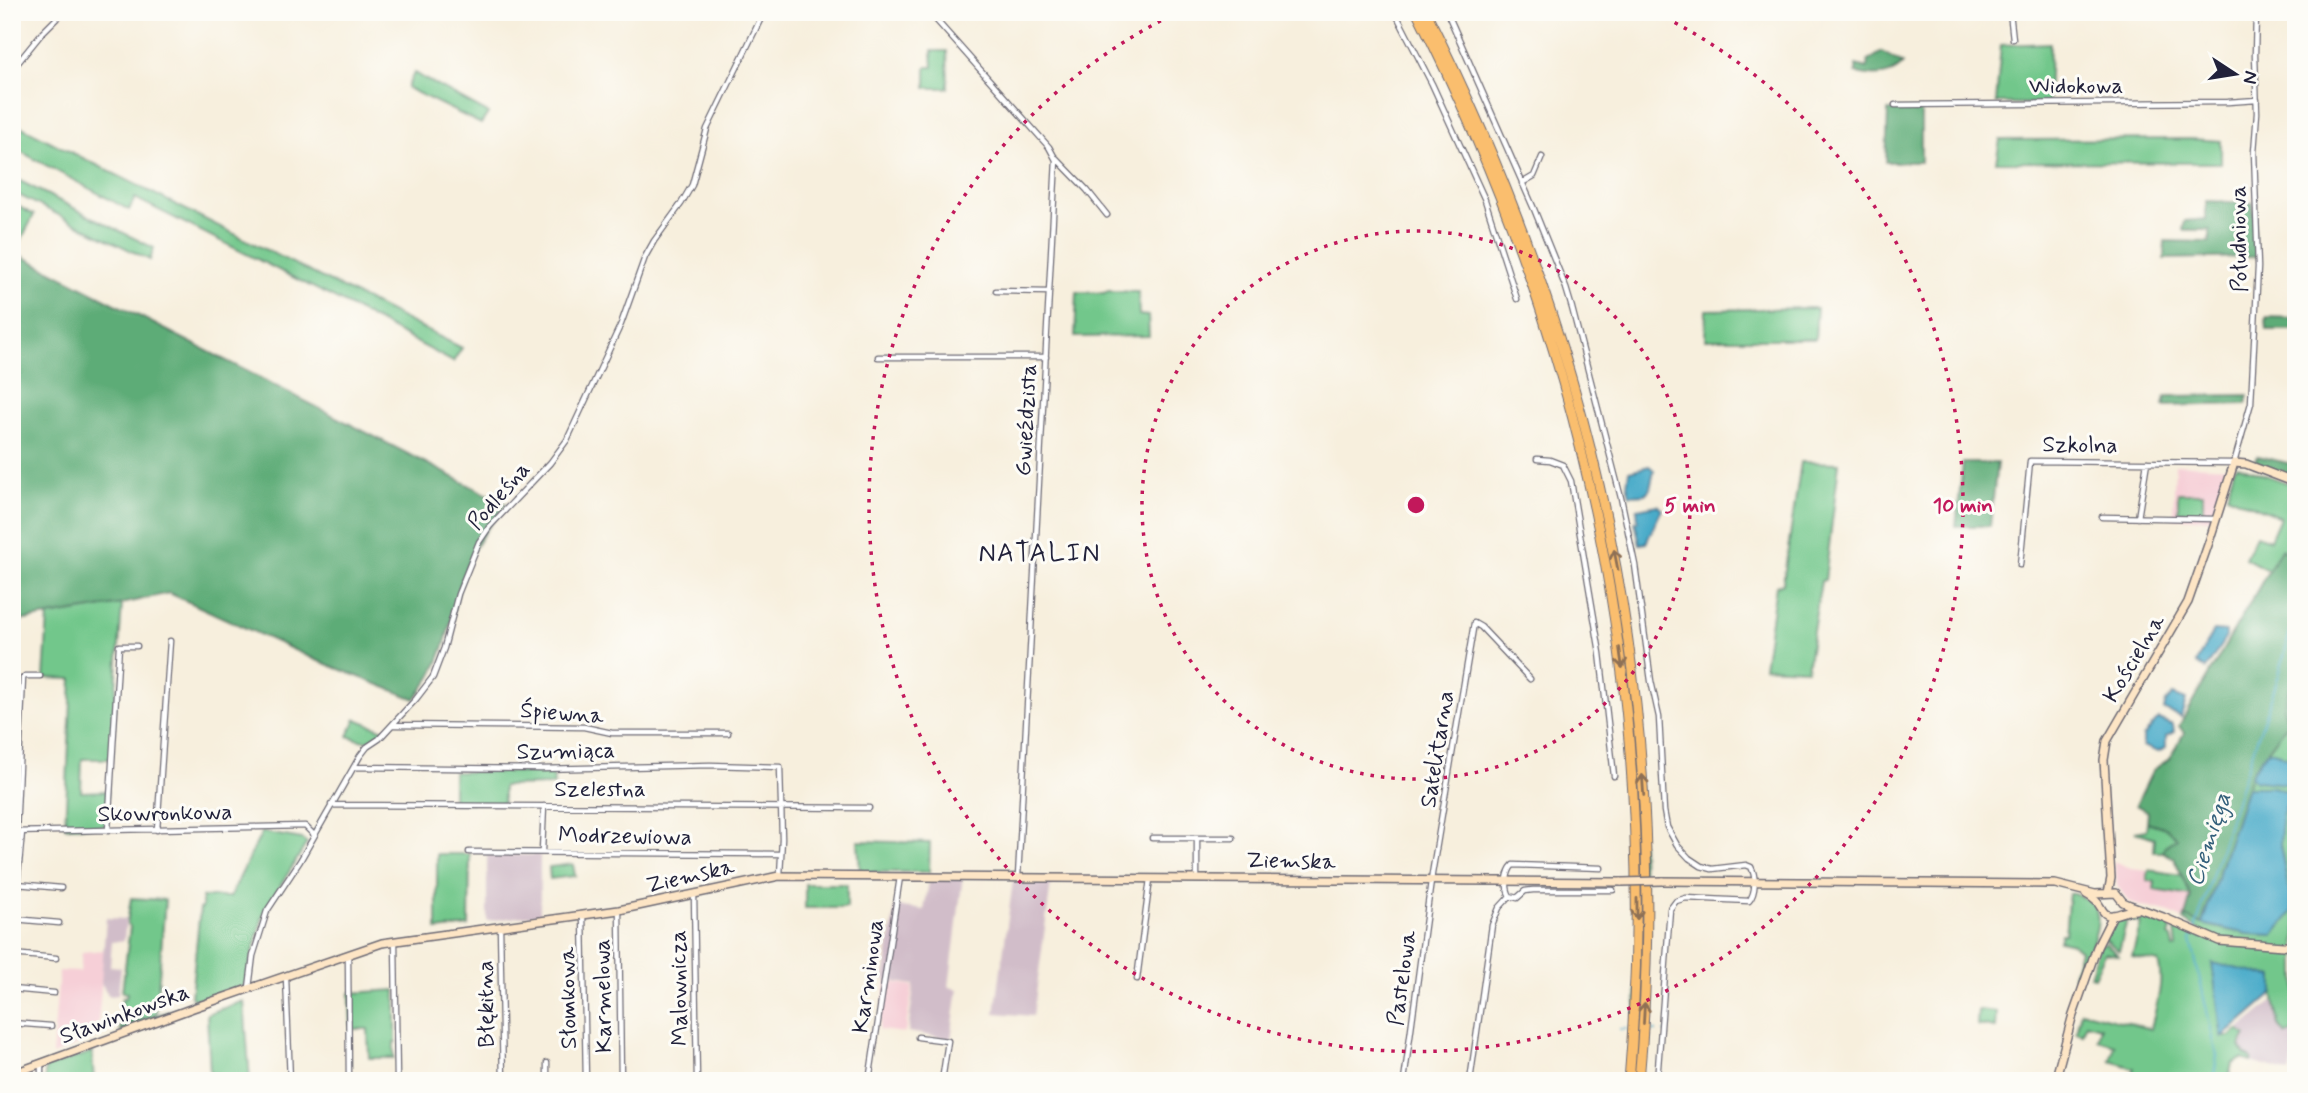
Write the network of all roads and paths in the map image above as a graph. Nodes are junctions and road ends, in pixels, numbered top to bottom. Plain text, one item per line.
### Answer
1 (63, 12) edge
2 (764, 12) edge
3 (929, 12) edge
4 (1395, 12) edge
5 (1417, 12) edge
6 (1426, 12) edge
7 (1447, 12) edge
8 (2010, 12) edge
9 (2256, 12) edge
10 (2013, 39) dead end
11 (12, 70) edge
12 (2257, 100) junction
13 (1895, 105) dead end
14 (1056, 157) junction
15 (1542, 157) dead end
16 (1522, 183) junction
17 (1107, 215) dead end
18 (996, 292) dead end
19 (1049, 292) junction
20 (1517, 299) dead end
21 (878, 357) dead end
22 (1046, 357) junction
23 (1537, 459) dead end
24 (2147, 462) junction
25 (2234, 463) junction
26 (2296, 483) edge
27 (2102, 517) dead end
28 (2138, 517) junction
29 (2217, 519) junction
30 (2020, 565) dead end
31 (170, 641) dead end
32 (137, 646) dead end
33 (40, 676) dead end
34 (1530, 680) dead end
35 (393, 725) junction
36 (728, 733) dead end
37 (353, 767) junction
38 (1614, 776) dead end
39 (331, 805) junction
40 (544, 806) junction
41 (780, 807) junction
42 (869, 808) dead end
43 (320, 824) junction
44 (305, 826) junction
45 (157, 830) junction
46 (108, 831) junction
47 (17, 832) edge
48 (314, 835) junction
49 (1152, 838) dead end
50 (1197, 838) junction
51 (1234, 838) dead end
52 (542, 851) junction
53 (469, 852) dead end
54 (781, 854) junction
55 (1601, 868) dead end
56 (779, 876) junction
57 (900, 876) junction
58 (1018, 877) junction
59 (1150, 878) junction
60 (1197, 878) junction
61 (1432, 881) junction
62 (1507, 881) junction
63 (1754, 882) junction
64 (15, 886) edge
65 (61, 888) dead end
66 (1613, 890) dead end
67 (2083, 891) junction
68 (694, 894) junction
69 (2110, 894) junction
70 (1510, 896) junction
71 (2123, 902) junction
72 (2100, 904) junction
73 (619, 910) junction
74 (2144, 911) junction
75 (2103, 912) junction
76 (2117, 913) junction
77 (583, 915) junction
78 (59, 923) dead end
79 (13, 925) edge
80 (500, 926) junction
81 (2100, 937) junction
82 (395, 940) junction
83 (12, 941) edge
84 (2296, 947) edge
85 (12, 954) edge
86 (348, 954) junction
87 (57, 958) dead end
88 (286, 975) junction
89 (1137, 979) dead end
90 (249, 988) junction
91 (12, 989) edge
92 (54, 993) dead end
93 (12, 1023) edge
94 (51, 1026) dead end
95 (918, 1037) dead end
96 (547, 1063) dead end
97 (41, 1064) junction
98 (12, 1073) edge
99 (41, 1081) edge
100 (290, 1081) edge
101 (349, 1081) edge
102 (397, 1081) edge
103 (503, 1081) edge
104 (547, 1081) edge
105 (586, 1081) edge
106 (621, 1081) edge
107 (696, 1081) edge
108 (869, 1081) edge
109 (943, 1081) edge
110 (1404, 1081) edge
111 (1470, 1081) edge
112 (1629, 1081) edge
113 (1639, 1081) edge
114 (1657, 1081) edge
115 (2055, 1081) edge

1 - 11 street
2 - 35 street, Podleśna
3 - 14 street
4 - 20 street
5 -> 112 highway
113 -> 6 highway
7 - 16 street
8 - 10 street
9 - 12 street, Południowa
12 - 13 street, Widokowa
12 - 25 street, Południowa
14 - 17 street
14 - 19 street, Gwieździsta
15 - 16 street
16 - 63 street
18 - 19 street
19 - 22 street, Gwieździsta
21 - 22 street
22 - 58 street, Gwieździsta
23 - 38 street
24 - 25 street, Szkolna
24 - 28 street
24 - 30 street, Szkolna
25 - 26 street
25 - 29 street, Kościelna
27 - 28 street
28 - 29 street
29 - 69 street, Kościelna
31 - 45 street
32 - 46 street
33 - 47 street
34 - 61 street, Satelitarna
35 - 36 street, Śpiewna
35 - 37 street, Podleśna
37 - 39 street, Podleśna
37 - 41 street, Szumiąca
39 - 40 street, Szelestna
39 - 43 street, Podleśna
40 - 41 street, Szelestna
40 - 52 street
41 - 42 street, Szelestna
41 - 54 street
43 - 44 street, Skowronkowa
43 - 48 street, Podleśna
44 - 45 street, Skowronkowa
44 - 48 street
45 - 46 street, Skowronkowa
46 - 47 street, Skowronkowa
47 - 64 street
48 - 90 street, Podleśna
49 - 50 street
50 - 51 street
50 - 60 street
52 - 53 street, Modrzewiowa
52 - 54 street, Modrzewiowa
54 - 56 street
55 - 62 street
56 - 57 street, Ziemska
56 - 68 street, Ziemska
57 - 58 street, Ziemska
57 - 108 street, Karminowa
58 - 59 street, Ziemska
59 - 60 street, Ziemska
59 - 89 street
60 - 61 street, Ziemska
61 - 62 street, Ziemska
61 - 110 street, Pastelowa
62 - 63 street, Ziemska, bridge
62 - 70 street
63 - 67 street, Ziemska
63 - 114 street
64 - 65 street
64 - 79 street
66 - 70 street
67 - 69 street, Ziemska
67 - 72 street
68 - 73 street, Ziemska
68 - 107 street, Malownicza
69 - 71 street
69 - 72 street, Kościelna
70 - 111 street
71 - 74 street
71 - 76 street
72 - 75 street
73 - 77 street, Ziemska
73 - 106 street, Karmelowa
74 - 76 street
74 - 84 street
75 - 76 street
75 - 81 street
76 - 81 street
77 - 80 street, Ziemska
77 - 105 street, Słomkowa
78 - 79 street
79 - 83 street
80 - 82 street, Ziemska
80 - 103 street, Błękitna
81 - 115 street
82 - 86 street, Ziemska
82 - 102 street
85 - 87 street
86 - 88 street, Ziemska
86 - 101 street
88 - 90 street, Ziemska
88 - 100 street
90 - 97 street, Sławinkowska
91 - 92 street
93 - 94 street
95 - 109 street
96 - 104 street
97 - 98 street, Sławinkowska
97 - 99 street

